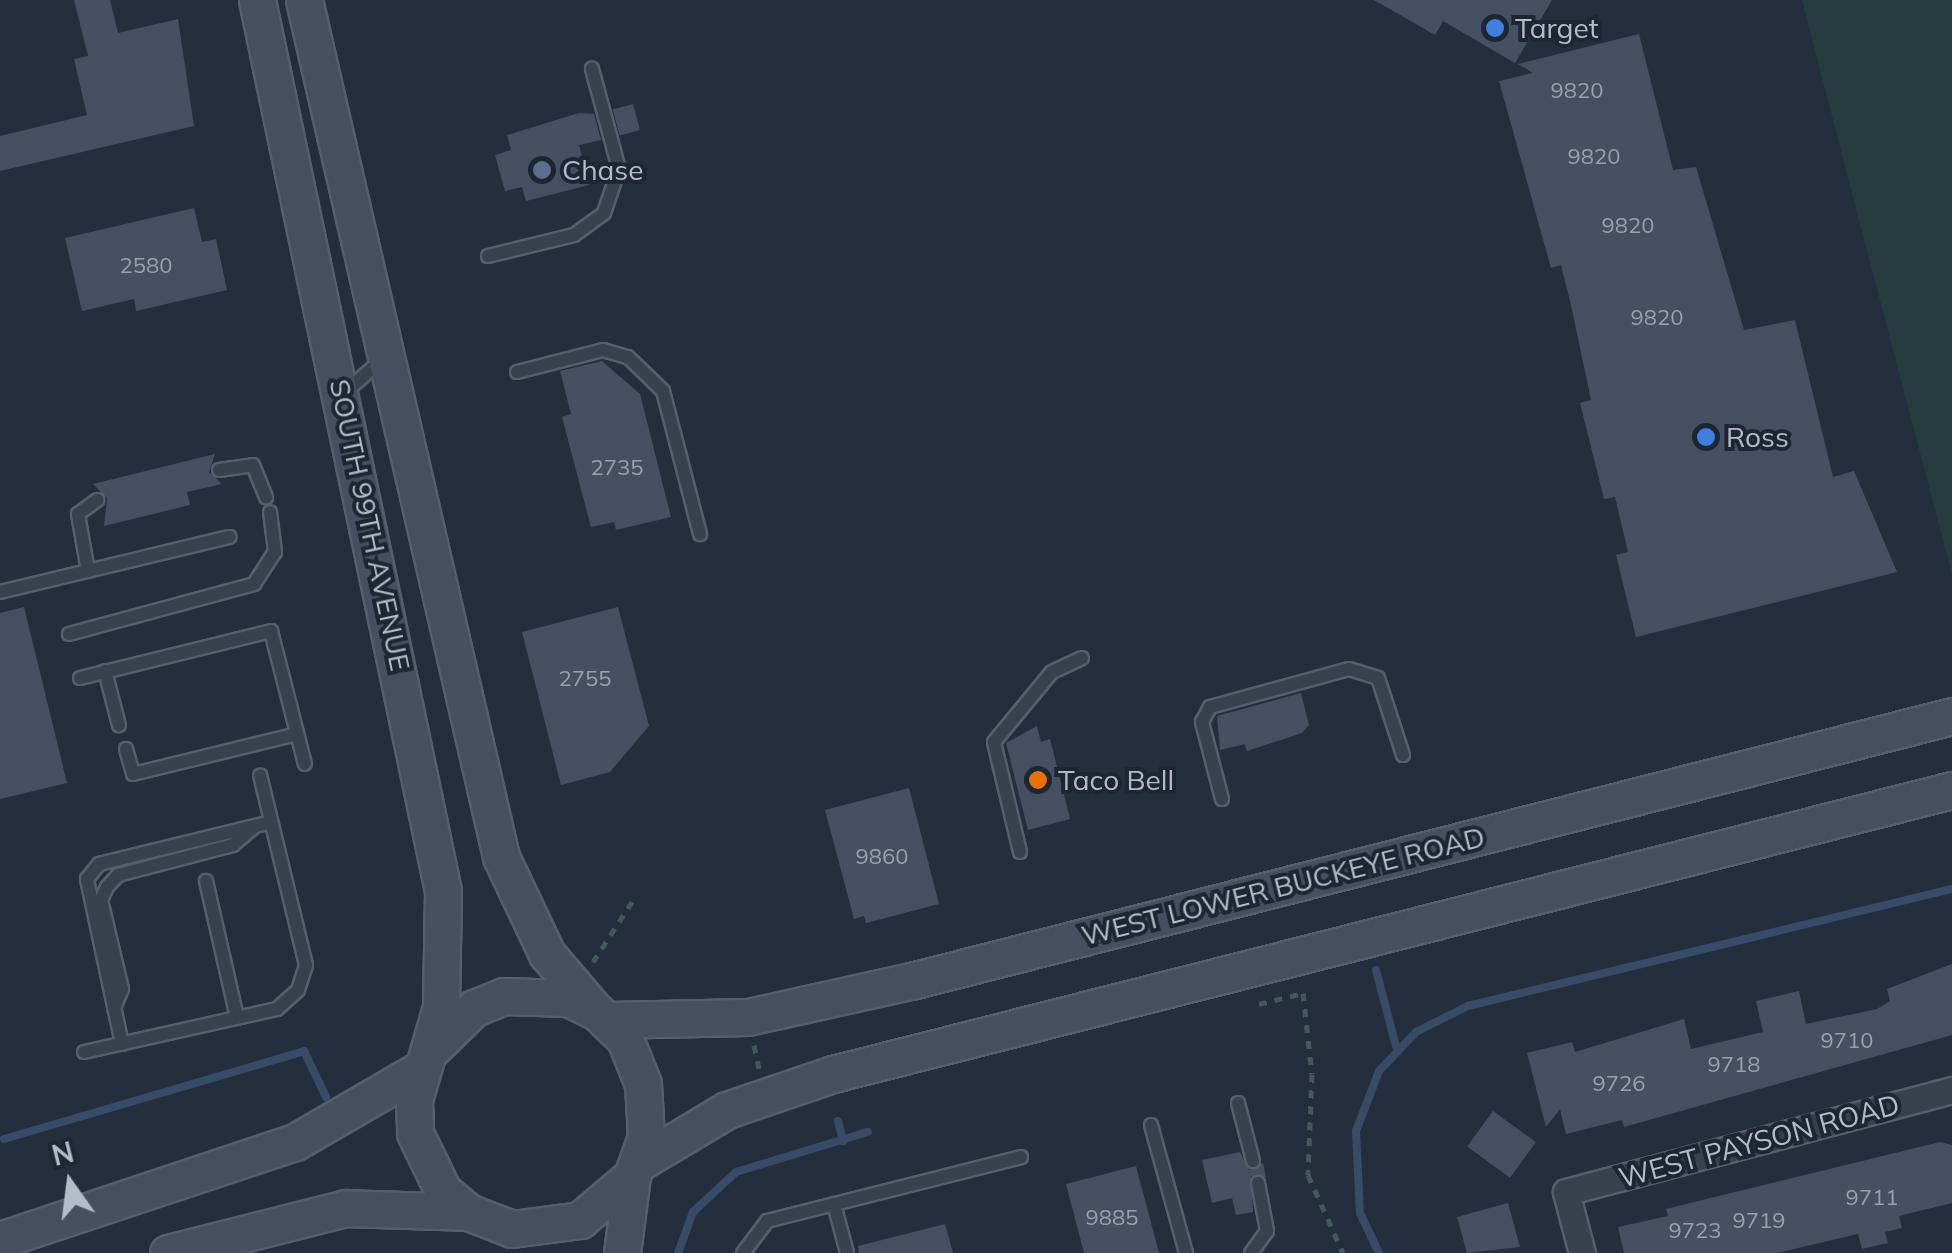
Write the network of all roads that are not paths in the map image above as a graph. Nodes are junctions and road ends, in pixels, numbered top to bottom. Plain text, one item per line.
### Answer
1 (257, 0) edge
2 (304, 0) edge
3 (592, 70) dead end
4 (488, 256) dead end
5 (386, 356) junction
6 (517, 372) dead end
7 (342, 394) junction
8 (219, 470) dead end
9 (97, 500) dead end
10 (700, 534) dead end
11 (229, 536) dead end
12 (88, 571) junction
13 (0, 592) edge
14 (69, 634) dead end
15 (1082, 658) dead end
16 (105, 672) junction
17 (80, 678) dead end
18 (1952, 716) edge
19 (119, 726) dead end
20 (297, 734) junction
21 (126, 748) dead end
22 (1403, 755) dead end
23 (305, 764) dead end
24 (260, 776) dead end
25 (1952, 790) edge
26 (1222, 799) dead end
27 (272, 822) junction
28 (256, 826) junction
29 (1020, 852) dead end
30 (206, 881) dead end
31 (114, 1008) junction
32 (602, 1016) junction
33 (238, 1018) junction
34 (122, 1044) junction
35 (84, 1052) dead end
36 (425, 1060) junction
37 (1952, 1090) edge
38 (1238, 1103) dead end
39 (1151, 1125) dead end
40 (1021, 1157) dead end
41 (1253, 1161) dead end
42 (636, 1169) junction
43 (1258, 1183) dead end
44 (834, 1204) junction
45 (479, 1217) junction
46 (0, 1240) edge
47 (168, 1253) edge
48 (511, 1253) edge
49 (622, 1253) edge
50 (744, 1253) edge
51 (847, 1253) edge
52 (1186, 1253) edge
53 (1251, 1253) edge
54 (1582, 1253) edge

1 - 7 main road, SOUTH 99TH AVENUE
2 - 5 main road, SOUTH 99TH AVENUE
3 - 4 lane
5 - 7 lane
5 - 32 main road, SOUTH 99TH AVENUE
6 - 10 lane
7 - 36 main road, SOUTH 99TH AVENUE
8 - 14 lane
9 - 12 lane
11 - 12 lane
12 - 13 lane
15 - 29 lane
16 - 17 lane
16 - 19 lane
16 - 20 lane
18 - 32 main road, WEST LOWER BUCKEYE ROAD
20 - 21 lane
20 - 23 lane
22 - 26 lane
24 - 27 lane
25 - 42 main road
27 - 28 lane
27 - 33 lane
28 - 31 lane
28 - 31 lane
30 - 33 lane
31 - 34 lane
32 - 36 main road
32 - 42 main road
33 - 34 lane
34 - 35 lane
36 - 45 main road
36 - 46 main road
37 - 54 street, WEST PAYSON ROAD
38 - 41 lane
39 - 52 lane
40 - 44 lane
42 - 45 main road
42 - 49 main road
43 - 53 lane
44 - 50 lane
44 - 51 lane
45 - 47 main road
45 - 48 main road

